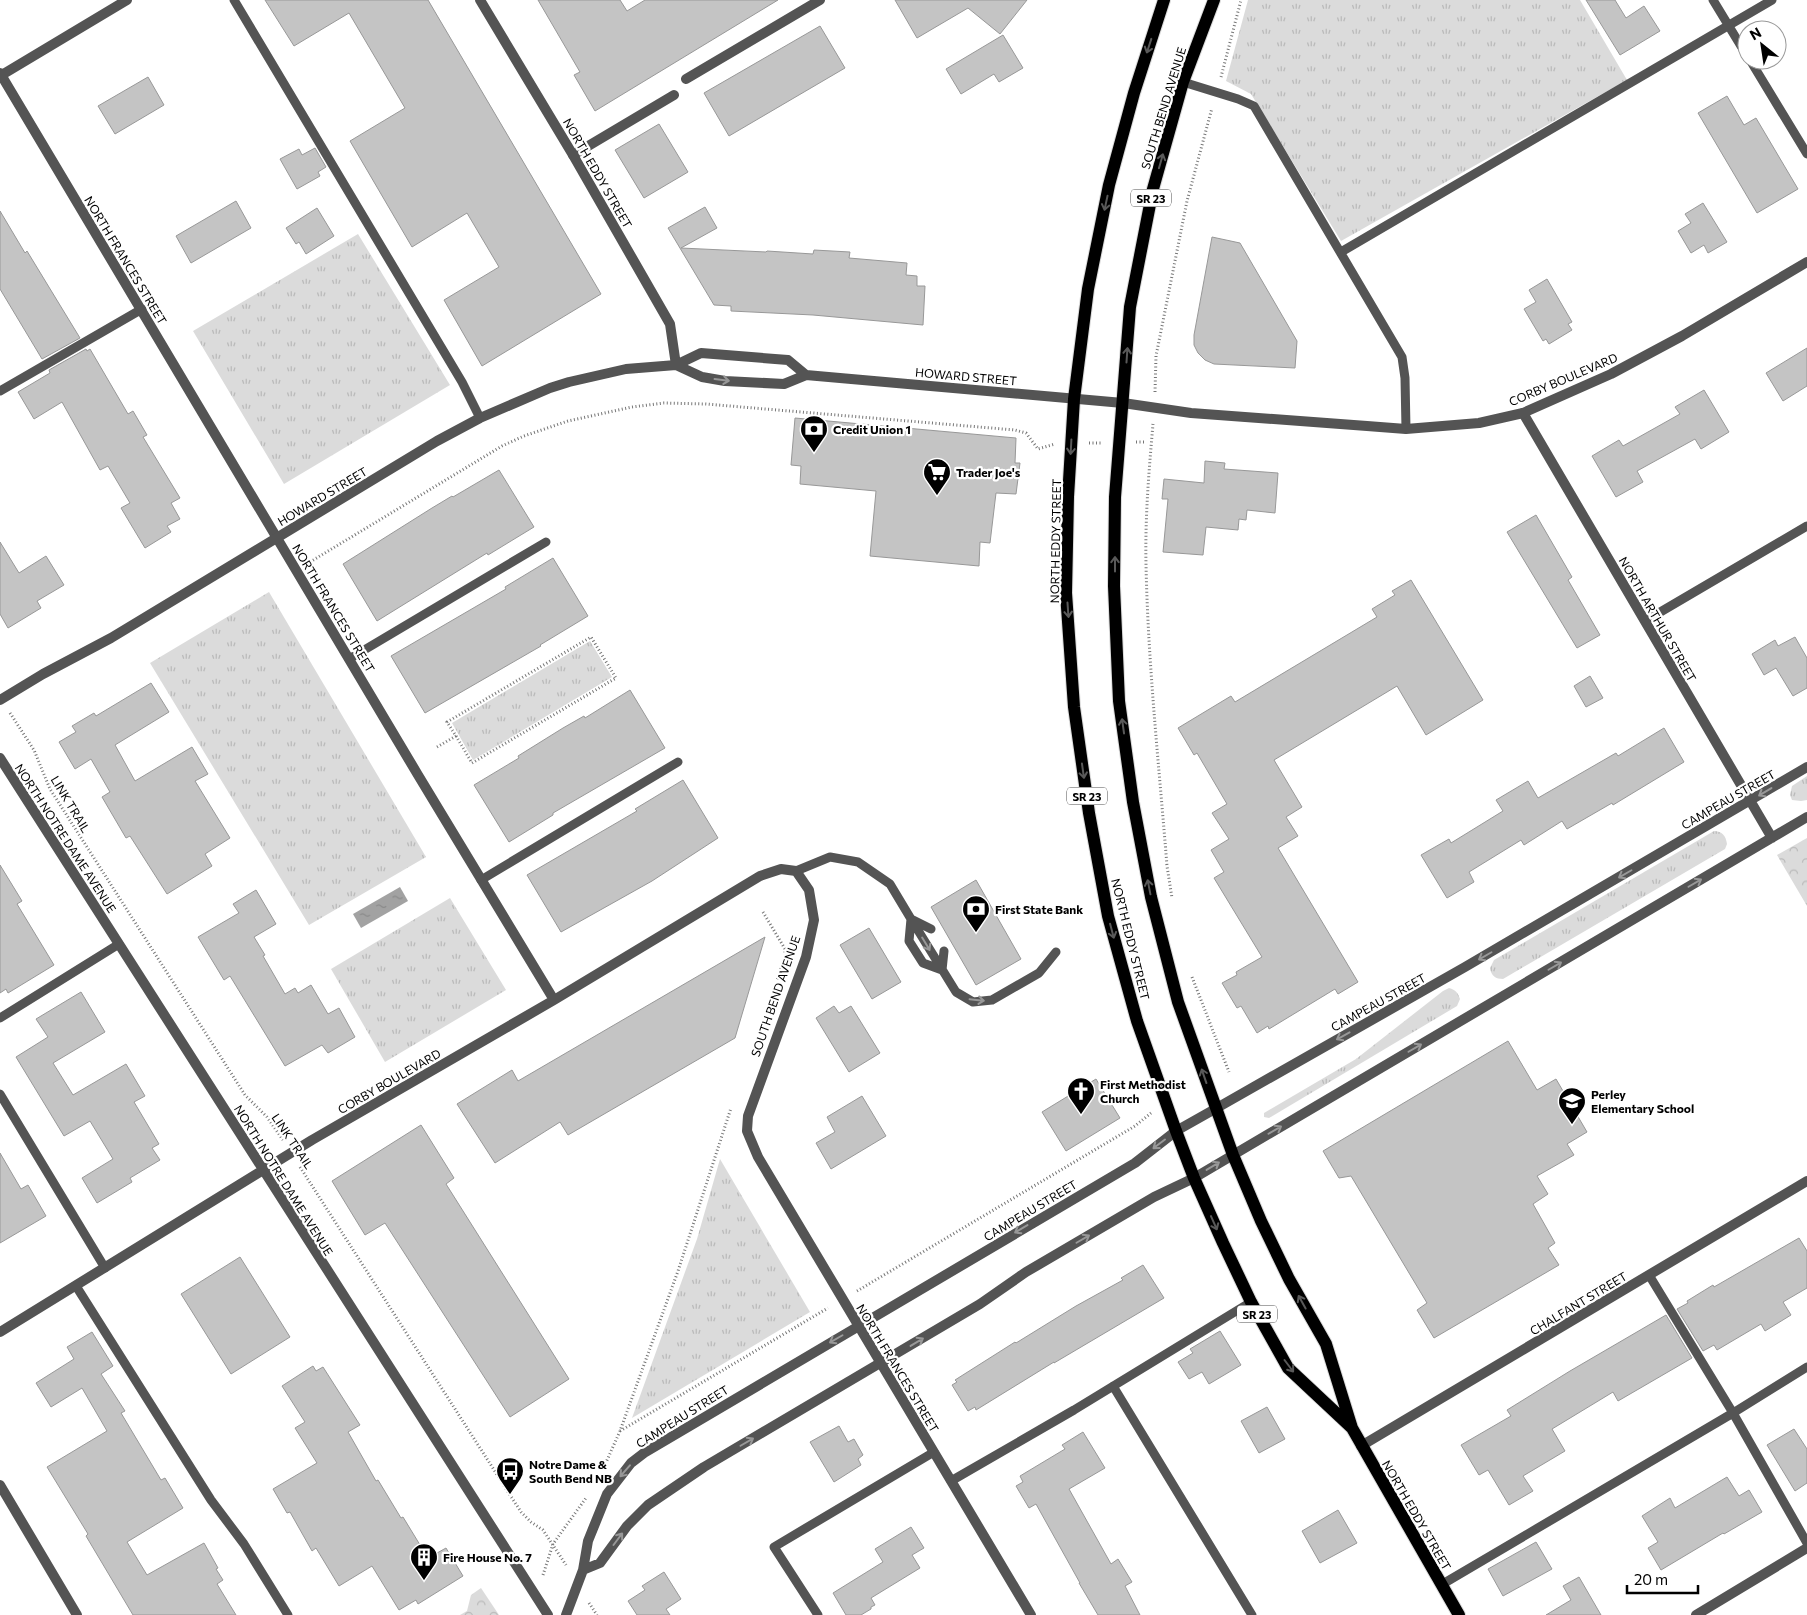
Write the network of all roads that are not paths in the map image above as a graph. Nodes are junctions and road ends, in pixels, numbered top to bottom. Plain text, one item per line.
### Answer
1 (127, 0) edge
2 (234, 0) edge
3 (480, 0) edge
4 (820, 0) edge
5 (1164, 0) edge
6 (1214, 0) edge
7 (1713, 0) edge
8 (1772, 0) edge
9 (1728, 26) junction
10 (1737, 40) edge
11 (1756, 70) edge
12 (0, 75) edge
13 (686, 80) dead end
14 (1183, 82) junction
15 (674, 95) dead end
16 (1807, 154) edge
17 (573, 155) junction
18 (1340, 252) junction
19 (1807, 262) edge
20 (142, 309) junction
21 (676, 365) junction
22 (806, 375) junction
23 (0, 391) edge
24 (1074, 399) junction
25 (1123, 403) junction
26 (1523, 413) junction
27 (480, 418) junction
28 (1406, 429) junction
29 (1807, 526) edge
30 (278, 538) junction
31 (546, 542) dead end
32 (1645, 621) junction
33 (350, 659) junction
34 (0, 699) edge
35 (0, 758) edge
36 (678, 762) dead end
37 (1807, 767) edge
38 (1750, 801) junction
39 (1807, 817) edge
40 (1772, 838) junction
41 (796, 871) junction
42 (482, 880) junction
43 (911, 919) junction
44 (932, 928) dead end
45 (120, 944) junction
46 (944, 952) dead end
47 (1056, 952) dead end
48 (942, 970) junction
49 (554, 1000) junction
50 (0, 1018) edge
51 (0, 1094) edge
52 (1215, 1109) junction
53 (747, 1131) joint
54 (1176, 1131) junction
55 (1232, 1155) junction
56 (262, 1170) junction
57 (1194, 1178) junction
58 (1807, 1181) edge
59 (105, 1268) junction
60 (1649, 1275) junction
61 (76, 1286) junction
62 (1251, 1302) junction
63 (858, 1325) junction
64 (0, 1332) edge
65 (881, 1363) junction
66 (1807, 1367) edge
67 (1113, 1386) junction
68 (1733, 1413) junction
69 (1352, 1428) junction
70 (1362, 1446) junction
71 (934, 1452) junction
72 (951, 1481) junction
73 (0, 1485) edge
74 (1807, 1543) edge
75 (1807, 1548) edge
76 (583, 1570) junction
77 (1441, 1585) junction
78 (78, 1615) edge
79 (288, 1615) edge
80 (548, 1615) edge
81 (566, 1615) edge
82 (818, 1615) edge
83 (1032, 1615) edge
84 (1252, 1615) edge
85 (1459, 1615) edge
86 (1696, 1615) edge

1 - 12 street
2 - 27 lane
3 - 17 street, NORTH EDDY STREET
4 - 13 street
5 -> 24 main road, SR 23
6 - 14 main road, SOUTH BEND AVENUE / SR 23
7 - 9 lane
8 - 9 lane
9 - 10 lane
9 - 18 lane
11 - 16 lane
12 - 20 street, NORTH FRANCES STREET
14 - 18 lane
25 -> 14 main road, SOUTH BEND AVENUE / SR 23
15 - 17 street
17 - 21 street, NORTH EDDY STREET
18 - 28 lane
19 - 26 street, CORBY BOULEVARD
20 - 23 lane
20 - 30 street, NORTH FRANCES STREET
21 -> 22 street, HOWARD STREET
21 - 22 street, HOWARD STREET
21 - 27 street, HOWARD STREET
22 - 24 street, HOWARD STREET
24 - 25 street, HOWARD STREET
24 -> 54 main road, NORTH EDDY STREET / SR 23
25 - 28 street, CORBY BOULEVARD
52 -> 25 main road, NORTH EDDY STREET / SR 23
26 - 28 street, CORBY BOULEVARD
26 - 32 street, NORTH ARTHUR STREET
27 - 30 street, HOWARD STREET
29 - 32 lane
30 - 33 street, NORTH FRANCES STREET
30 - 34 street, HOWARD STREET
31 - 33 lane
32 - 38 street, NORTH ARTHUR STREET
33 - 42 street, NORTH FRANCES STREET
35 - 45 street, NORTH NOTRE DAME AVENUE
36 - 42 lane
37 -> 38 street, CAMPEAU STREET
38 - 40 street, NORTH ARTHUR STREET
38 -> 52 street, CAMPEAU STREET
39 - 40 street
55 -> 40 street
41 - 43 lane
41 - 49 street, CORBY BOULEVARD
41 - 53 street, SOUTH BEND AVENUE
42 - 49 street, NORTH FRANCES STREET
43 - 44 lane
43 -> 48 lane
45 - 50 lane
45 - 56 street, NORTH NOTRE DAME AVENUE
46 - 48 lane
48 -> 47 lane
49 - 56 street, CORBY BOULEVARD
51 - 59 lane
52 - 54 street, CAMPEAU STREET
52 - 55 main road, NORTH EDDY STREET / SR 23
53 - 63 street, NORTH FRANCES STREET
54 - 57 main road, NORTH EDDY STREET / SR 23
54 -> 63 street, CAMPEAU STREET
57 -> 55 street
69 -> 55 main road, NORTH EDDY STREET / SR 23
56 - 59 street, CORBY BOULEVARD
56 - 80 street, NORTH NOTRE DAME AVENUE
57 -> 62 main road, NORTH EDDY STREET / SR 23
65 -> 57 street
58 - 60 street, CHALFANT STREET
59 - 61 street, CORBY BOULEVARD
60 - 68 lane
60 - 70 street, CHALFANT STREET
61 - 64 street, CORBY BOULEVARD
61 - 79 lane
62 - 67 lane
62 -> 69 main road, NORTH EDDY STREET / SR 23
63 - 65 street, NORTH FRANCES STREET
63 -> 76 street, CAMPEAU STREET
65 - 71 street, NORTH FRANCES STREET
76 -> 65 street
66 - 68 lane
67 - 72 lane
67 - 84 lane
68 - 74 lane
68 - 77 lane
69 - 70 main road, NORTH EDDY STREET / SR 23
70 - 77 main road, NORTH EDDY STREET / SR 23
71 - 72 street, NORTH FRANCES STREET
71 - 82 lane
72 - 83 street, NORTH FRANCES STREET
73 - 78 street
75 - 86 street
76 - 81 street
77 - 85 main road, NORTH EDDY STREET / SR 23

